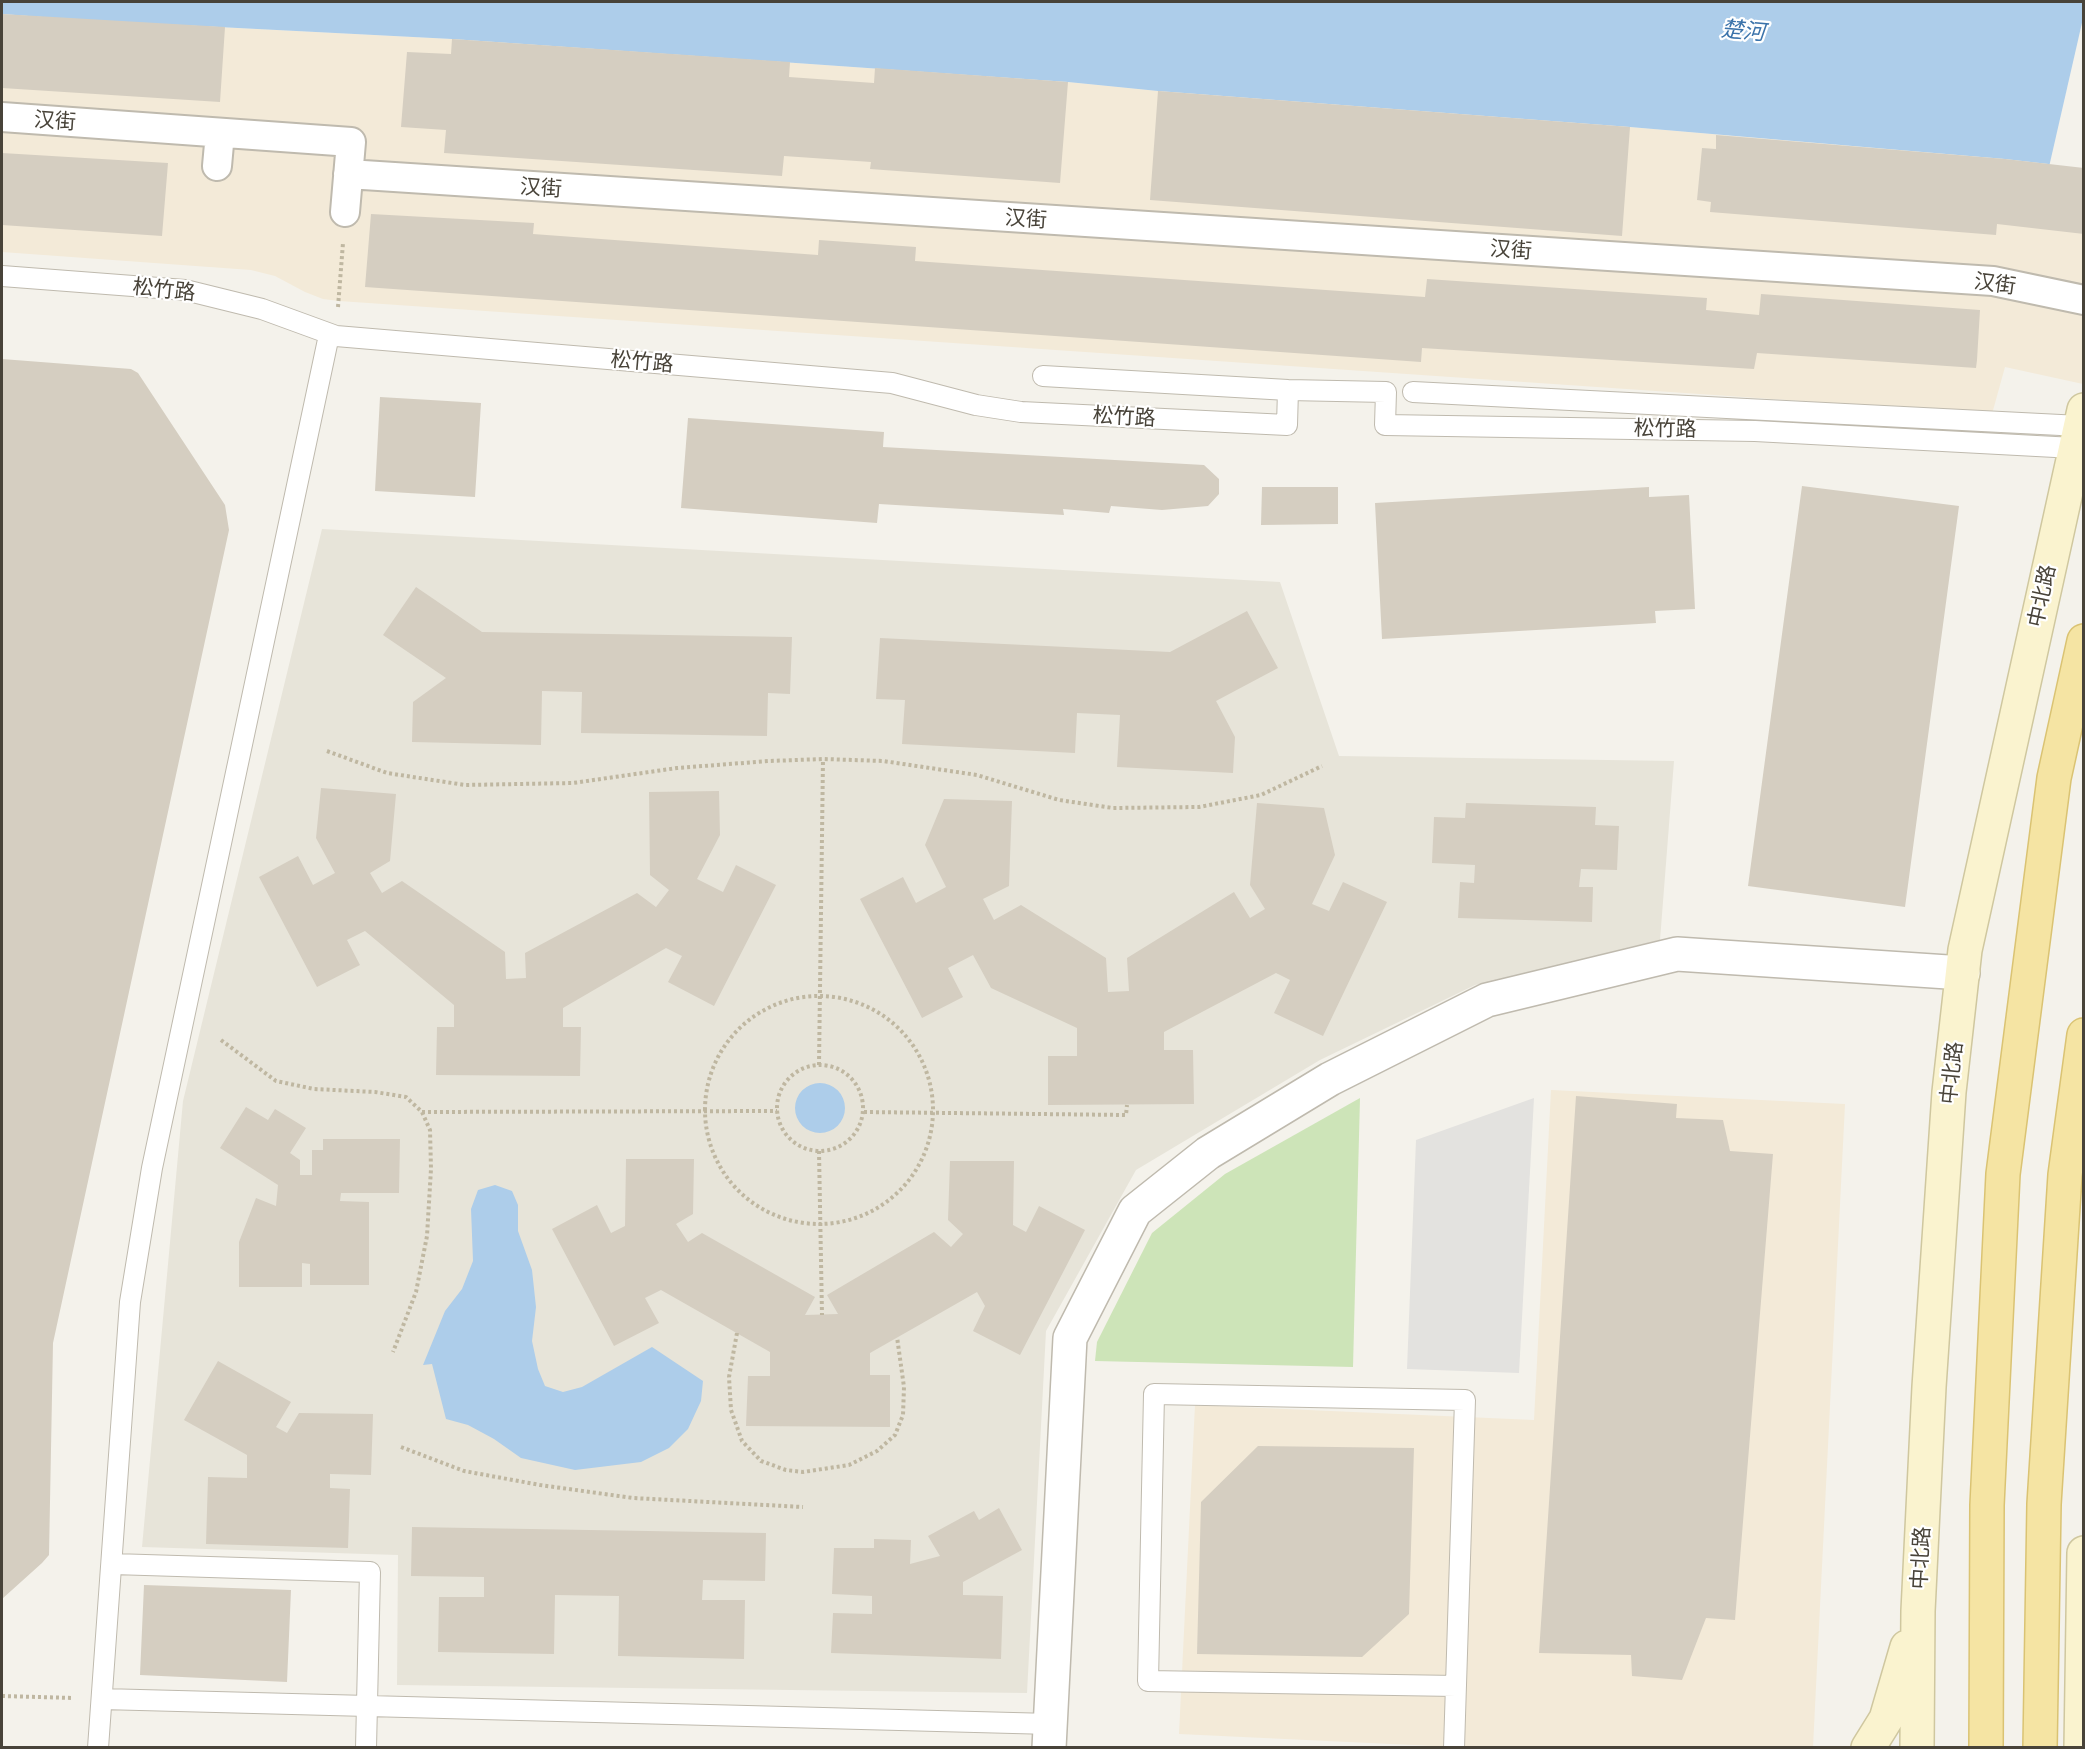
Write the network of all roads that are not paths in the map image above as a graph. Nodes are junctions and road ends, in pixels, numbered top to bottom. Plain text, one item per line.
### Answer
1 (2, 117) edge
2 (220, 133) junction
3 (217, 166) dead end
4 (348, 174) junction
5 (345, 213) dead end
6 (2, 276) edge
7 (2084, 300) edge
8 (329, 335) junction
9 (1043, 376) dead end
10 (1288, 390) junction
11 (1413, 392) dead end
12 (2079, 428) edge
13 (2084, 641) edge
14 (1963, 973) junction
15 (2084, 1035) edge
16 (2084, 1553) edge
17 (112, 1564) junction
18 (1918, 1611) junction
19 (1456, 1686) junction
20 (102, 1699) junction
21 (367, 1705) junction
22 (2082, 1712) edge
23 (1050, 1736) edge
24 (98, 1748) edge
25 (366, 1748) edge
26 (1454, 1748) edge
27 (1868, 1748) edge
28 (1917, 1748) edge
29 (1986, 1748) edge
30 (2040, 1748) edge
31 (2081, 1748) edge

1 - 2 street, 汉街
2 - 3 street
2 - 4 street, 汉街
4 - 5 street
4 - 7 street, 汉街
6 - 8 lane, 松竹路
8 - 10 lane, 松竹路
8 - 17 lane
9 - 10 lane
10 - 12 lane, 松竹路
11 - 12 lane
12 - 14 main road, 中北路
13 - 29 main road
14 - 18 main road, 中北路
14 - 23 street
15 - 30 main road
16 - 22 main road
17 - 20 lane
17 - 21 lane
18 - 27 main road
18 - 28 main road, 中北路
19 - 19 lane
19 - 26 lane
20 - 21 lane
20 - 24 lane
21 - 23 lane
21 - 25 lane
22 - 31 main road

